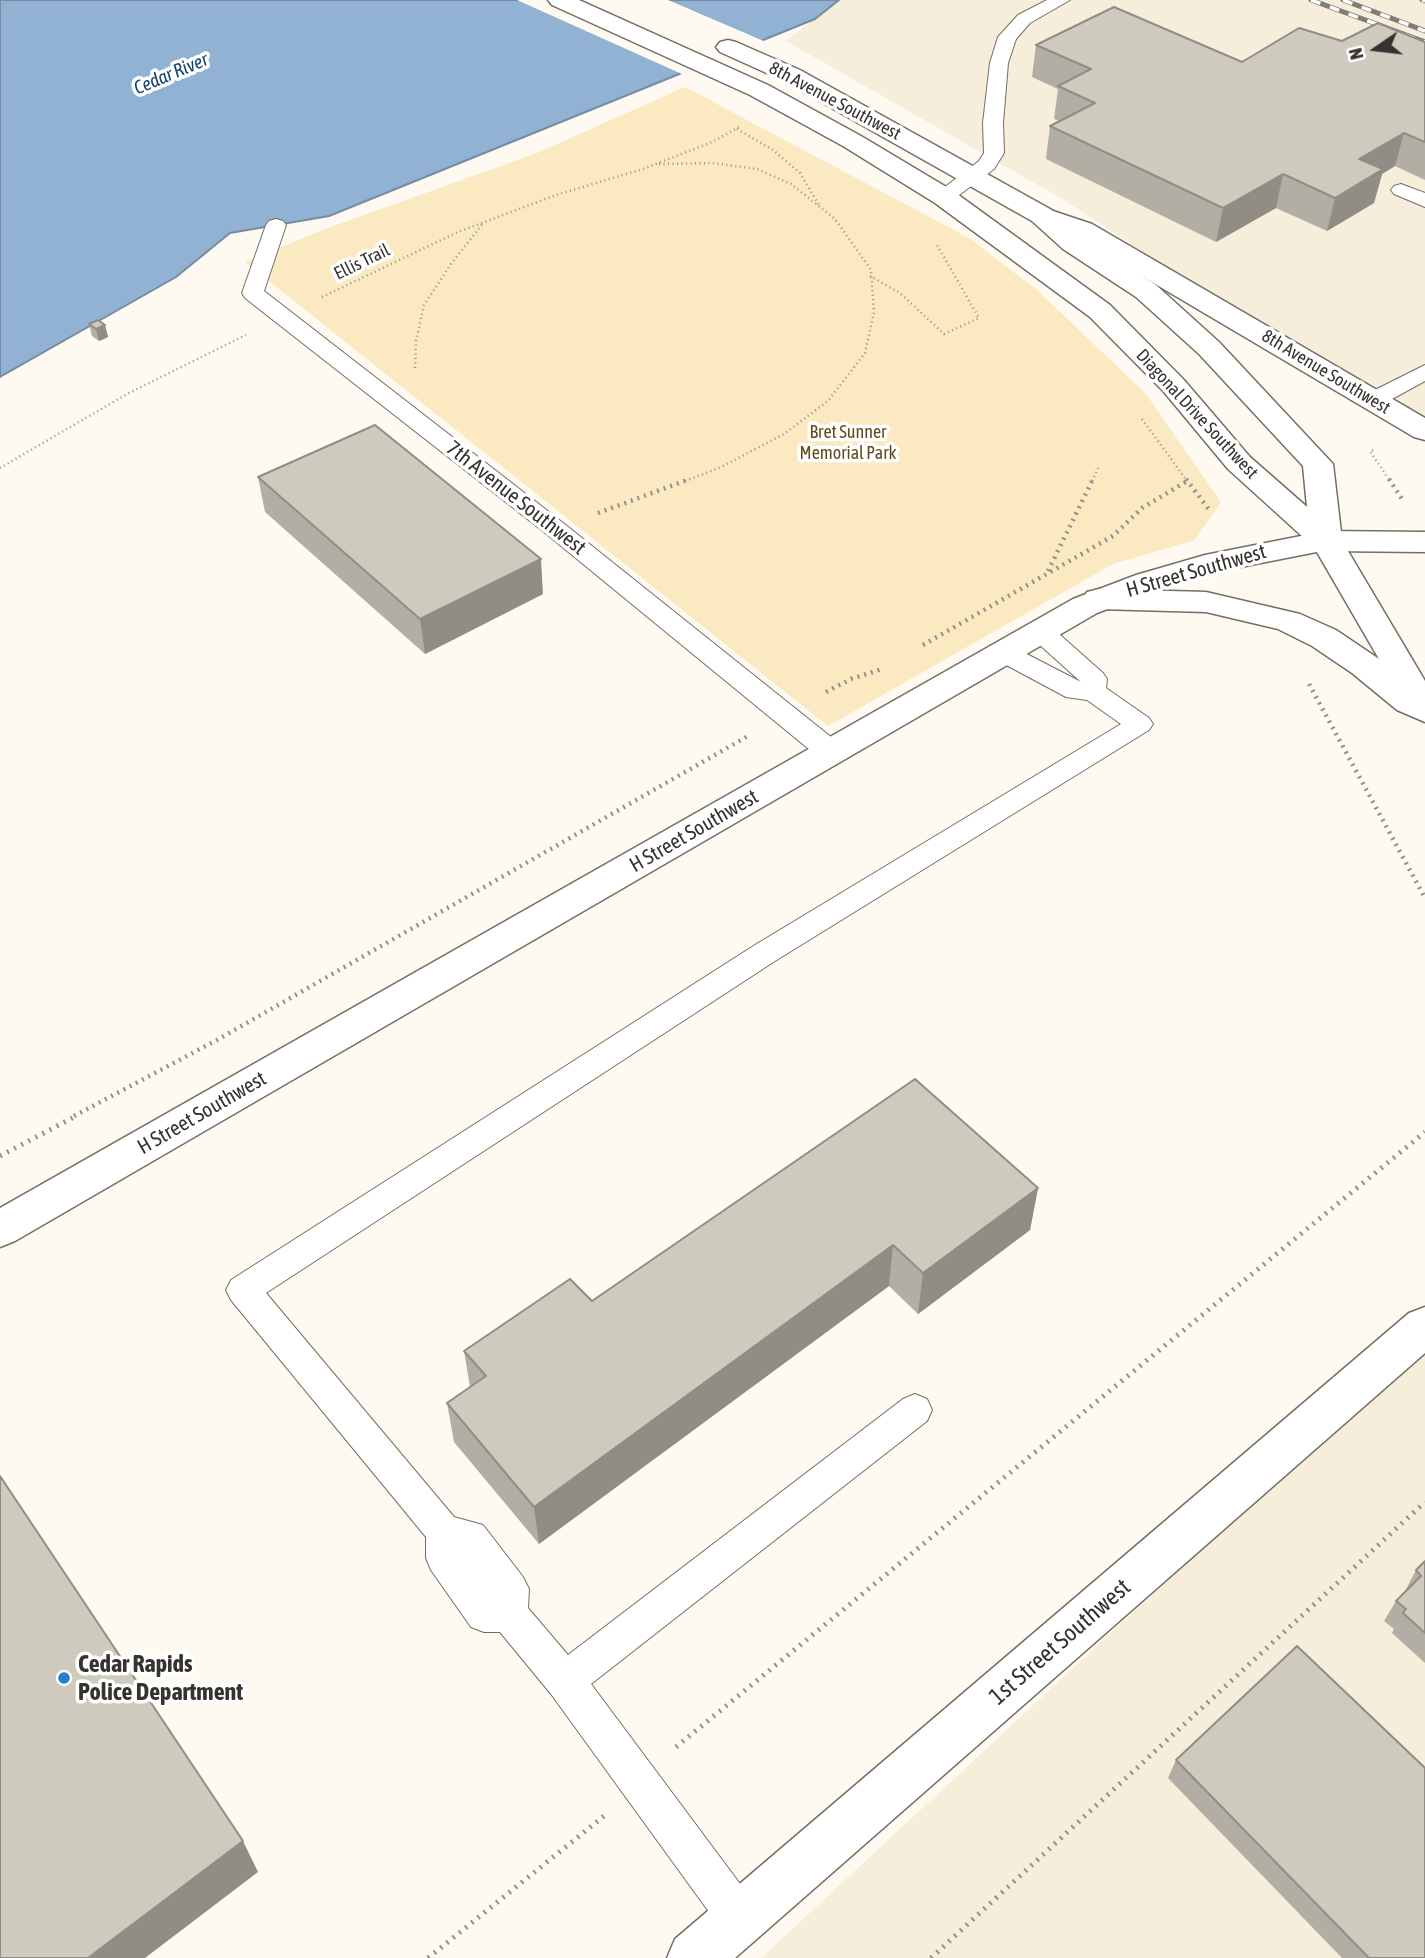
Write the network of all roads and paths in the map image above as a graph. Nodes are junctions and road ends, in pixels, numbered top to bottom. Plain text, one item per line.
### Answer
1 (560, 0) edge
2 (1061, 0) edge
3 (710, 39) dead end
4 (744, 124) dead end
5 (736, 128) junction
6 (655, 164) junction
7 (971, 177) junction
8 (1401, 190) dead end
9 (944, 197) junction
10 (1425, 201) edge
11 (820, 207) junction
12 (1041, 215) junction
13 (485, 222) junction
14 (276, 225) dead end
15 (932, 236) dead end
16 (870, 276) junction
17 (283, 317) junction
18 (1425, 372) edge
19 (1373, 400) junction
20 (1140, 417) dead end
21 (413, 418) junction
22 (1425, 431) edge
23 (1370, 451) dead end
24 (0, 468) edge
25 (1098, 468) dead end
26 (1189, 480) junction
27 (1404, 503) dead end
28 (1210, 511) dead end
29 (553, 527) junction
30 (1326, 541) junction
31 (1425, 542) edge
32 (1048, 571) junction
33 (1099, 599) junction
34 (1041, 632) junction
35 (915, 650) dead end
36 (1004, 653) junction
37 (883, 669) dead end
38 (1305, 676) dead end
39 (1093, 691) junction
40 (1425, 713) edge
41 (785, 715) junction
42 (831, 752) junction
43 (1425, 898) edge
44 (1425, 1132) edge
45 (0, 1156) edge
46 (0, 1229) edge
47 (1420, 1334) edge
48 (915, 1410) dead end
49 (1425, 1502) edge
50 (565, 1681) junction
51 (642, 1785) junction
52 (740, 1919) junction
53 (428, 1958) edge
54 (695, 1958) edge
55 (931, 1958) edge

1 - 9 main road, 8th Avenue Southwest
2 - 7 lane
3 - 7 main road, 8th Avenue Southwest
4 - 5 path, Ellis Trail
5 - 6 path, Ellis Trail
5 - 11 path
6 - 11 path
6 - 13 path, Ellis Trail
7 - 9 lane
7 - 12 main road, 8th Avenue Southwest
8 - 10 lane
9 - 30 main road, Diagonal Drive Southwest
11 - 16 path
12 - 19 main road, 8th Avenue Southwest
12 - 30 main road, 8th Avenue Southwest
13 - 17 path, Ellis Trail
13 - 21 path
14 - 17 lane, 7th Avenue Southwest
15 - 16 path
16 - 29 path
17 - 21 lane, 7th Avenue Southwest
17 - 24 path, Ellis Trail
18 - 19 lane
19 - 22 main road, 8th Avenue Southwest
20 - 26 path
21 - 29 lane, 7th Avenue Southwest
23 - 27 path
25 - 32 path
26 - 28 path
26 - 32 path
29 - 41 lane, 7th Avenue Southwest
30 - 31 main road, H Street Southwest
30 - 33 main road, H Street Southwest
30 - 40 main road, Diagonal Drive Southwest
32 - 35 path
33 - 34 main road, H Street Southwest
33 - 40 main road
34 - 36 main road, H Street Southwest
34 - 39 lane
36 - 39 lane
36 - 42 main road, H Street Southwest
37 - 41 path
38 - 43 path
39 - 50 lane
41 - 42 lane, 7th Avenue Southwest
41 - 45 path
42 - 46 main road, H Street Southwest
44 - 51 path
47 - 52 main road, 1st Street Southwest
48 - 50 lane
49 - 55 path
50 - 51 lane
51 - 52 lane
51 - 53 path
52 - 54 main road, 1st Street Southwest

